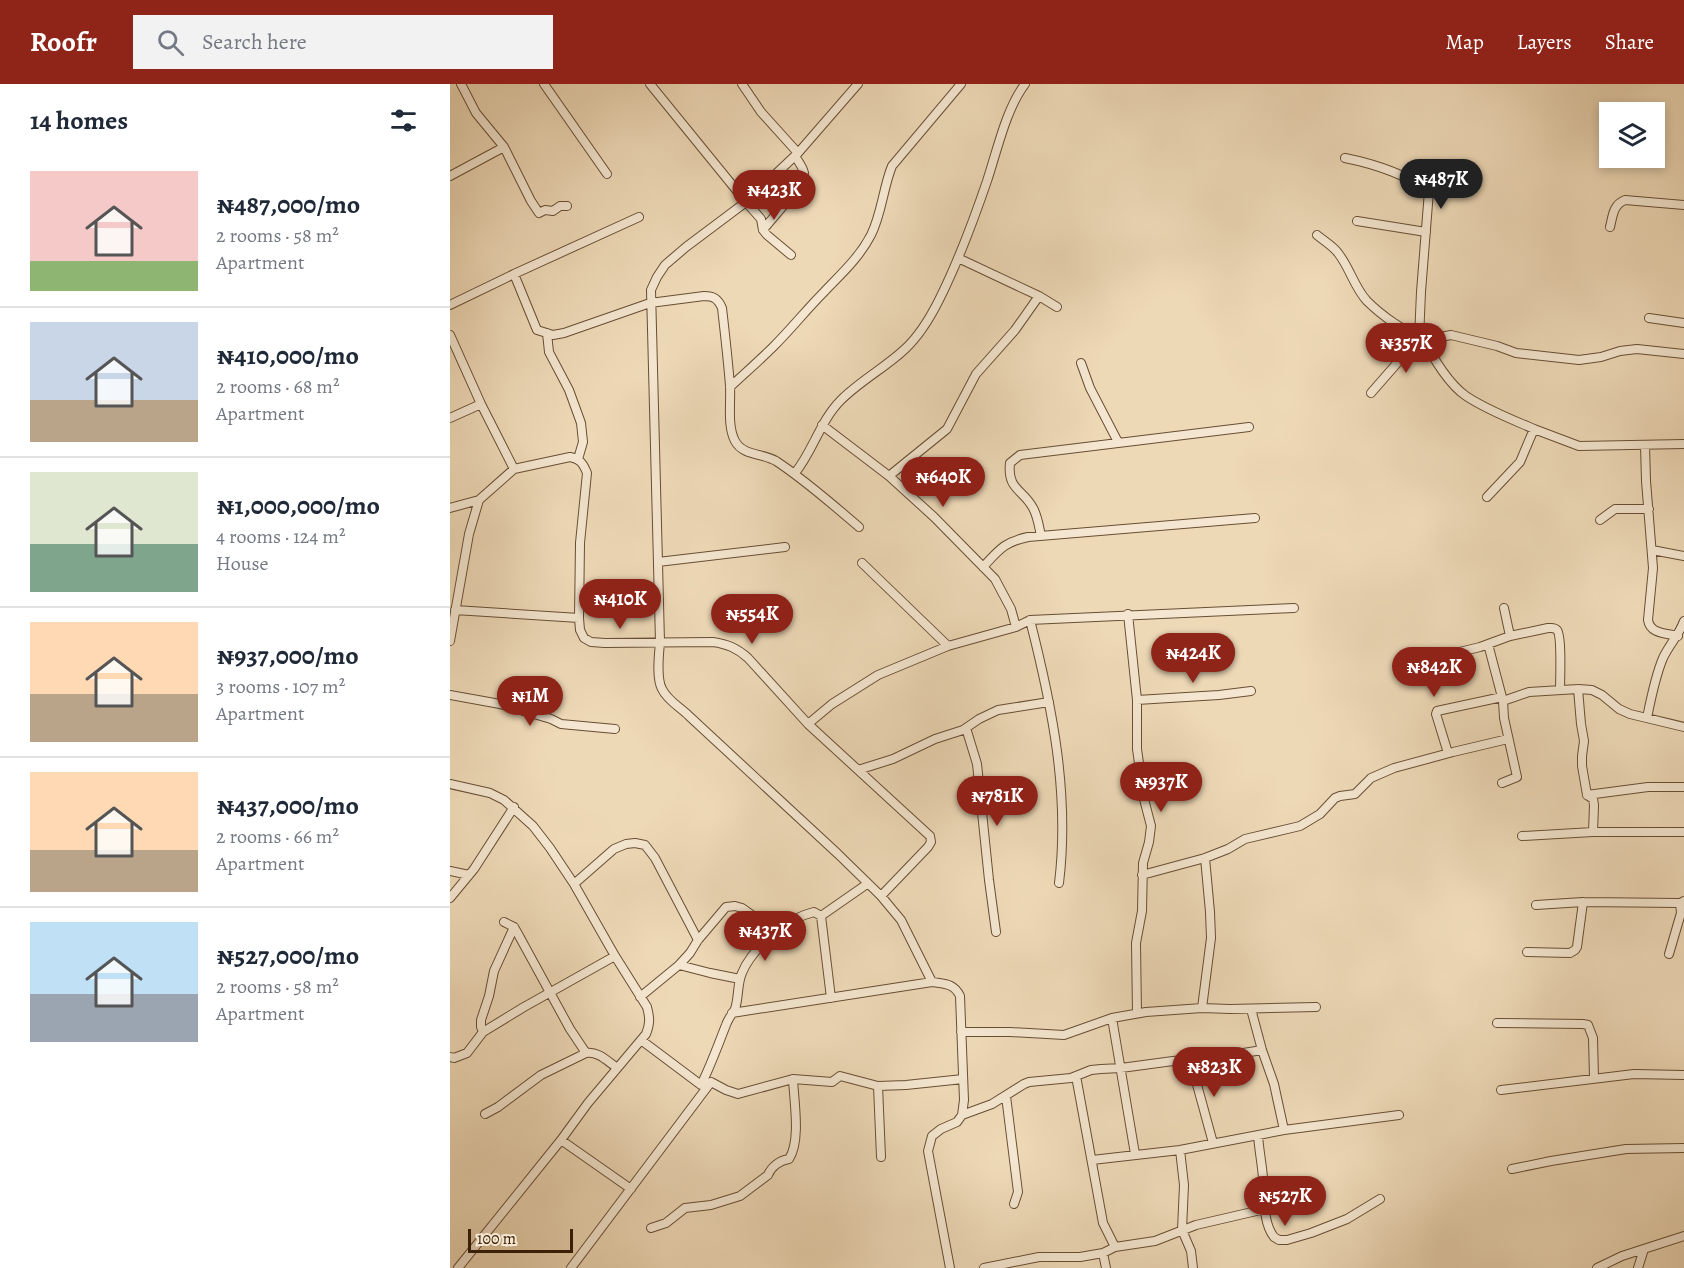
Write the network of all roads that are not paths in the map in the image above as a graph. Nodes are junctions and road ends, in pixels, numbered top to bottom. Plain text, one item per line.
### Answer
1 (461, 84) edge
2 (544, 84) edge
3 (650, 84) edge
4 (742, 84) edge
5 (858, 84) edge
6 (961, 84) edge
7 (1025, 84) edge
8 (504, 147) junction
9 (797, 154) junction
10 (1345, 158) dead end
11 (607, 174) dead end
12 (450, 176) edge
13 (746, 202) junction
14 (1684, 205) edge
15 (567, 206) dead end
16 (639, 217) dead end
17 (1357, 221) dead end
18 (1610, 227) dead end
19 (763, 230) junction
20 (1426, 232) junction
21 (1317, 235) dead end
22 (791, 255) dead end
23 (958, 258) junction
24 (514, 274) junction
25 (1039, 296) junction
26 (650, 303) junction
27 (450, 305) edge
28 (1056, 308) dead end
29 (1649, 318) dead end
30 (1684, 322) edge
31 (547, 333) junction
32 (450, 335) edge
33 (1422, 339) junction
34 (1684, 354) edge
35 (1081, 363) dead end
36 (730, 387) junction
37 (1371, 393) dead end
38 (481, 404) junction
39 (450, 418) edge
40 (822, 425) junction
41 (1249, 427) dead end
42 (1534, 429) junction
43 (1118, 442) junction
44 (1684, 444) edge
45 (1645, 445) junction
46 (578, 459) junction
47 (514, 469) junction
48 (795, 474) junction
49 (889, 476) junction
50 (1487, 497) dead end
51 (479, 500) junction
52 (450, 508) edge
53 (1649, 509) junction
54 (1256, 518) dead end
55 (1600, 520) dead end
56 (859, 527) dead end
57 (1041, 536) junction
58 (785, 547) dead end
59 (1652, 550) junction
60 (1684, 556) edge
61 (658, 562) junction
62 (862, 563) dead end
63 (983, 567) junction
64 (1294, 608) dead end
65 (1504, 608) dead end
66 (455, 610) junction
67 (1128, 614) junction
68 (579, 618) junction
69 (1030, 620) junction
70 (1684, 621) edge
71 (1016, 627) junction
72 (1510, 636) junction
73 (1678, 636) junction
74 (450, 641) edge
75 (660, 642) junction
76 (1488, 644) junction
77 (948, 646) junction
78 (1439, 657) dead end
79 (1578, 689) junction
80 (1560, 690) junction
81 (1251, 691) dead end
82 (450, 695) edge
83 (1502, 699) junction
84 (1137, 700) junction
85 (1049, 702) junction
86 (1647, 718) junction
87 (808, 724) junction
88 (1684, 727) edge
89 (966, 728) junction
90 (615, 729) dead end
91 (1508, 739) junction
92 (1449, 753) junction
93 (858, 770) junction
94 (1502, 783) dead end
95 (450, 784) edge
96 (1684, 787) edge
97 (1587, 795) junction
98 (514, 807) junction
99 (1593, 832) junction
100 (1684, 832) edge
101 (1522, 836) dead end
102 (1204, 858) junction
103 (450, 871) edge
104 (469, 875) junction
105 (1142, 875) junction
106 (1059, 883) dead end
107 (574, 884) junction
108 (867, 884) junction
109 (881, 897) junction
110 (450, 898) edge
111 (1583, 902) junction
112 (1682, 902) edge
113 (1536, 904) dead end
114 (820, 916) junction
115 (504, 922) dead end
116 (514, 927) junction
117 (996, 932) dead end
118 (777, 933) junction
119 (698, 940) junction
120 (1527, 952) dead end
121 (1669, 954) dead end
122 (615, 956) junction
123 (679, 965) junction
124 (740, 979) junction
125 (932, 982) junction
126 (551, 992) junction
127 (640, 997) junction
128 (831, 998) junction
129 (1316, 1007) dead end
130 (1202, 1008) junction
131 (1251, 1009) junction
132 (732, 1013) junction
133 (1137, 1013) junction
134 (1112, 1018) junction
135 (1497, 1023) dead end
136 (483, 1032) junction
137 (961, 1032) junction
138 (641, 1040) junction
139 (1262, 1050) junction
140 (586, 1053) junction
141 (450, 1057) edge
142 (1190, 1059) junction
143 (616, 1067) junction
144 (1121, 1068) junction
145 (1684, 1075) edge
146 (1077, 1076) junction
147 (1594, 1078) junction
148 (793, 1079) junction
149 (963, 1079) junction
150 (711, 1082) junction
151 (702, 1084) junction
152 (878, 1086) junction
153 (1501, 1090) dead end
154 (1005, 1096) junction
155 (485, 1114) dead end
156 (962, 1115) junction
157 (1400, 1115) dead end
158 (1284, 1130) junction
159 (1258, 1136) junction
160 (561, 1140) junction
161 (1213, 1143) junction
162 (1684, 1148) edge
163 (1180, 1150) junction
164 (1135, 1154) junction
165 (881, 1158) dead end
166 (1092, 1160) junction
167 (1512, 1169) dead end
168 (630, 1189) junction
169 (1380, 1199) dead end
170 (1014, 1204) dead end
171 (1265, 1209) junction
172 (651, 1228) dead end
173 (1182, 1230) junction
174 (1684, 1236) edge
175 (1115, 1247) junction
176 (1644, 1249) junction
177 (1103, 1253) junction
178 (458, 1268) edge
179 (571, 1268) edge
180 (950, 1268) edge
181 (984, 1268) edge
182 (1106, 1268) edge
183 (1193, 1268) edge
184 (1597, 1268) edge
185 (1638, 1268) edge

1 - 8 street
2 - 11 street
3 - 13 street
4 - 9 street
5 - 9 street
6 - 36 street
7 - 23 street
8 - 12 street
8 - 15 street
9 - 13 street
9 - 19 street
10 - 20 street
13 - 19 street
13 - 26 street
14 - 18 street
16 - 24 street
17 - 20 street
19 - 22 street
20 - 33 street
21 - 33 street
23 - 25 street
23 - 40 street
24 - 27 street
24 - 31 street
25 - 28 street
25 - 49 street
26 - 31 street
26 - 36 street
26 - 61 street
29 - 30 street
31 - 46 street
32 - 38 street
33 - 34 street
33 - 37 street
33 - 42 street
35 - 43 street
36 - 48 street
38 - 39 street
38 - 47 street
40 - 48 street
40 - 49 street
41 - 43 street
42 - 45 street
42 - 50 street
43 - 57 street
44 - 45 street
45 - 53 street
46 - 47 street
46 - 68 street
47 - 51 street
48 - 56 street
49 - 63 street
51 - 52 street
51 - 66 street
53 - 55 street
53 - 59 street
54 - 57 street
57 - 63 street
58 - 61 street
59 - 60 street
59 - 73 street
61 - 75 street
62 - 77 street
63 - 71 street
64 - 67 street
65 - 72 street
66 - 68 street
66 - 74 street
67 - 69 street
67 - 84 street
68 - 75 street
69 - 71 street
69 - 85 street
70 - 73 street
71 - 77 street
72 - 76 street
72 - 80 street
73 - 86 street
75 - 87 street
75 - 108 street
76 - 78 street
76 - 83 street
77 - 87 street
79 - 80 street
79 - 86 street
79 - 97 street
80 - 83 street
81 - 84 street
82 - 90 street
83 - 91 street
83 - 92 street
84 - 105 street
85 - 89 street
85 - 106 street
86 - 88 street
87 - 93 street
89 - 93 street
89 - 117 street
91 - 92 street
91 - 94 street
92 - 102 street
93 - 109 street
95 - 98 street
96 - 97 street
97 - 99 street
98 - 104 street
98 - 107 street
99 - 100 street
99 - 101 street
102 - 105 street
102 - 130 street
103 - 104 street
104 - 110 street
105 - 133 street
107 - 119 street
107 - 122 street
108 - 109 street
108 - 114 street
109 - 125 street
111 - 112 street
111 - 113 street
111 - 120 street
112 - 121 street
114 - 118 street
114 - 128 street
115 - 116 street
116 - 126 street
116 - 136 street
118 - 119 street
118 - 124 street
119 - 123 street
122 - 126 street
122 - 127 street
123 - 124 street
123 - 127 street
124 - 132 street
125 - 128 street
125 - 137 street
126 - 136 street
126 - 140 street
127 - 138 street
128 - 132 street
129 - 131 street
130 - 131 street
130 - 133 street
131 - 139 street
132 - 151 street
133 - 134 street
134 - 137 street
134 - 144 street
135 - 147 street
136 - 141 street
137 - 149 street
138 - 143 street
138 - 151 street
139 - 142 street
139 - 158 street
140 - 143 street
140 - 155 street
142 - 144 street
142 - 161 street
143 - 160 street
144 - 146 street
144 - 164 street
145 - 147 street
146 - 154 street
146 - 166 street
147 - 153 street
148 - 150 street
148 - 152 street
148 - 172 street
149 - 152 street
149 - 156 street
150 - 151 street
150 - 168 street
152 - 165 street
154 - 156 street
154 - 170 street
156 - 180 street
157 - 158 street
158 - 159 street
159 - 161 street
159 - 171 street
160 - 168 street
160 - 178 street
161 - 163 street
162 - 167 street
163 - 164 street
163 - 173 street
164 - 166 street
166 - 175 street
168 - 179 street
169 - 171 street
171 - 173 street
173 - 175 street
173 - 183 street
174 - 176 street
175 - 177 street
176 - 184 street
176 - 185 street
177 - 181 street
177 - 182 street

